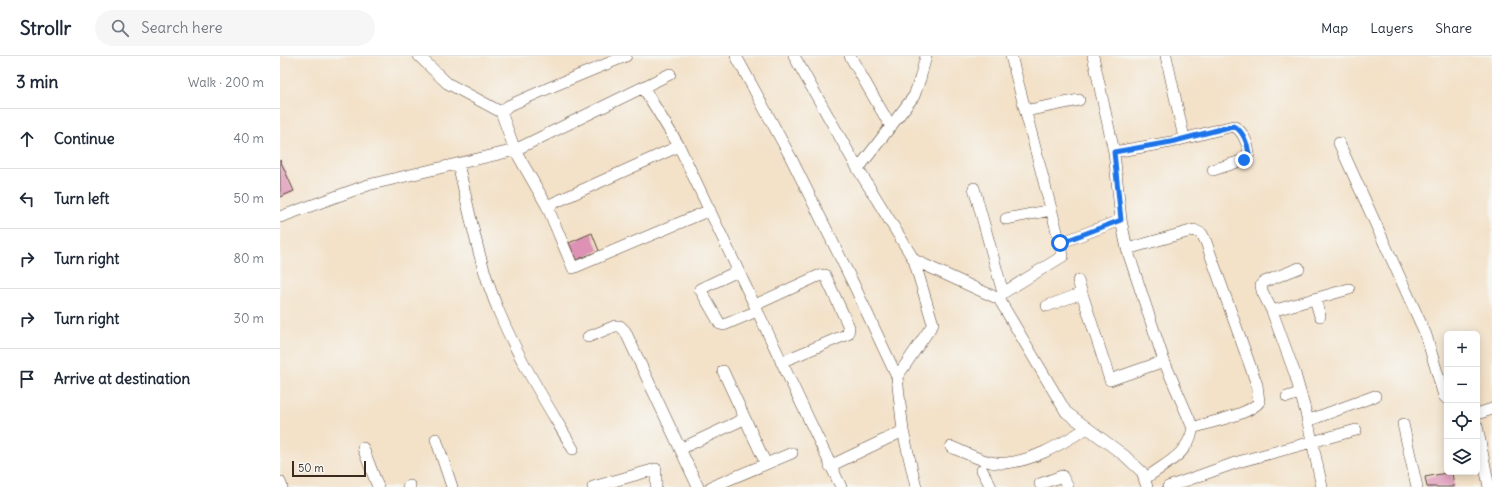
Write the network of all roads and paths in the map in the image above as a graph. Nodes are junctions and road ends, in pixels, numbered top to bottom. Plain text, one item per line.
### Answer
1 (419, 56) edge
2 (626, 56) edge
3 (736, 56) edge
4 (794, 56) edge
5 (850, 56) edge
6 (926, 56) edge
7 (1011, 56) edge
8 (1093, 56) edge
9 (1166, 56) edge
10 (670, 74) dead end
11 (643, 87) junction
12 (1079, 100) dead end
13 (1025, 111) junction
14 (500, 112) junction
15 (891, 127) junction
16 (1184, 138) junction
17 (1339, 143) dead end
18 (679, 146) junction
19 (515, 150) junction
20 (1114, 152) junction
21 (458, 164) junction
22 (858, 169) junction
23 (1213, 170) dead end
24 (974, 188) dead end
25 (548, 206) junction
26 (710, 210) junction
27 (1051, 210) junction
28 (280, 217) edge
29 (1006, 219) dead end
30 (1121, 220) junction
31 (1060, 243) junction
32 (1127, 249) junction
33 (914, 260) junction
34 (1299, 268) dead end
35 (738, 271) junction
36 (1078, 281) dead end
37 (1349, 289) dead end
38 (1082, 293) junction
39 (1001, 296) junction
40 (1315, 299) junction
41 (1047, 306) dead end
42 (756, 308) junction
43 (1272, 311) junction
44 (1320, 316) dead end
45 (588, 337) dead end
46 (1164, 361) junction
47 (781, 362) junction
48 (723, 371) dead end
49 (896, 377) junction
50 (1300, 393) junction
51 (1375, 396) dead end
52 (1444, 396) edge
53 (1287, 397) dead end
54 (1492, 409) edge
55 (1480, 413) edge
56 (744, 419) junction
57 (1307, 421) junction
58 (1403, 424) dead end
59 (1087, 428) junction
60 (1193, 428) junction
61 (1356, 430) dead end
62 (903, 431) junction
63 (436, 438) dead end
64 (1480, 439) edge
65 (1312, 441) junction
66 (951, 447) dead end
67 (363, 448) dead end
68 (573, 448) dead end
69 (680, 449) junction
70 (792, 452) dead end
71 (766, 464) junction
72 (830, 466) junction
73 (982, 470) dead end
74 (280, 482) edge
75 (1146, 483) edge
76 (1040, 484) dead end
77 (1492, 486) edge
78 (282, 487) edge
79 (378, 487) edge
80 (452, 487) edge
81 (593, 487) edge
82 (656, 487) edge
83 (698, 487) edge
84 (711, 487) edge
85 (841, 487) edge
86 (916, 487) edge
87 (991, 487) edge
88 (1068, 487) edge
89 (1168, 487) edge
90 (1322, 487) edge
91 (1417, 487) edge
92 (1489, 487) edge

1 - 14 street
2 - 14 street
3 - 49 street
4 - 22 street
5 - 15 street
6 - 15 street
7 - 13 street
8 - 20 street
9 - 16 street
10 - 11 street
11 - 18 street
11 - 19 street
12 - 13 street
13 - 27 street
14 - 19 street
15 - 22 street
16 - 20 street
16 - 23 street
17 - 52 street
18 - 25 street
18 - 26 street
19 - 21 street
19 - 25 street
20 - 30 street
21 - 28 street
21 - 68 street
22 - 33 street
24 - 39 street
25 - 26 street
26 - 35 street
27 - 29 street
27 - 31 street
30 - 31 street
30 - 32 street
31 - 39 street
32 - 46 street
32 - 60 street
33 - 39 street
33 - 49 street
34 - 43 street
35 - 42 street
35 - 42 street
36 - 38 street
37 - 40 street
38 - 41 street
38 - 46 street
39 - 59 street
40 - 43 street
40 - 44 street
42 - 47 street
42 - 47 street
43 - 50 street
45 - 69 street
46 - 60 street
47 - 72 street
48 - 56 street
49 - 62 street
50 - 53 street
50 - 57 street
51 - 57 street
54 - 55 street
56 - 69 street
56 - 71 street
57 - 65 street
58 - 91 street
59 - 66 street
59 - 75 street
60 - 75 street
61 - 65 street
62 - 72 street
62 - 86 street
63 - 80 street
64 - 92 street
65 - 89 street
65 - 90 street
67 - 79 street
69 - 83 street
70 - 71 street
71 - 84 street
72 - 85 street
73 - 87 street
74 - 78 street
76 - 88 street
77 - 92 street
81 - 82 street

